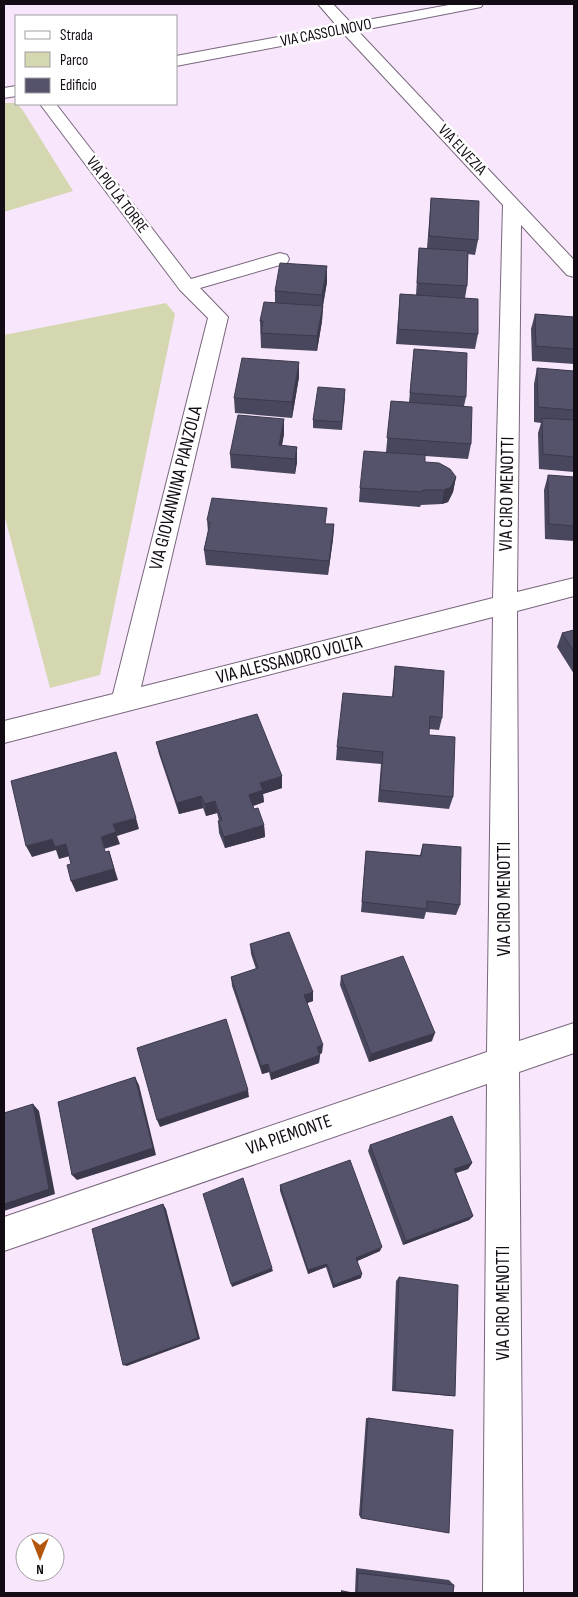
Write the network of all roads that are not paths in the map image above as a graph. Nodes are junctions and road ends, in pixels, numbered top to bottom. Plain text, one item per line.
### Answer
1 (325, 4) edge
2 (476, 4) edge
3 (348, 29) junction
4 (178, 61) edge
5 (49, 105) edge
6 (512, 204) junction
7 (280, 259) dead end
8 (574, 271) edge
9 (187, 286) junction
10 (574, 587) edge
11 (505, 604) junction
12 (124, 702) junction
13 (4, 732) edge
14 (574, 1038) edge
15 (503, 1061) junction
16 (4, 1234) edge
17 (504, 1593) edge

1 - 3 street, VIA ELVEZIA
2 - 3 street, VIA CASSOLNOVO
3 - 4 street, VIA CASSOLNOVO
3 - 6 street, VIA ELVEZIA
5 - 9 street, VIA PIO LA TORRE
6 - 8 street, VIA ELVEZIA
6 - 11 street, VIA CIRO MENOTTI
7 - 9 street
9 - 12 street, VIA GIOVANNINA PIANZOLA
10 - 11 street, VIA ALESSANDRO VOLTA
11 - 12 street, VIA ALESSANDRO VOLTA
11 - 15 street, VIA CIRO MENOTTI
12 - 13 street, VIA ALESSANDRO VOLTA
14 - 15 street, VIA PIEMONTE
15 - 16 street, VIA PIEMONTE
15 - 17 street, VIA CIRO MENOTTI

